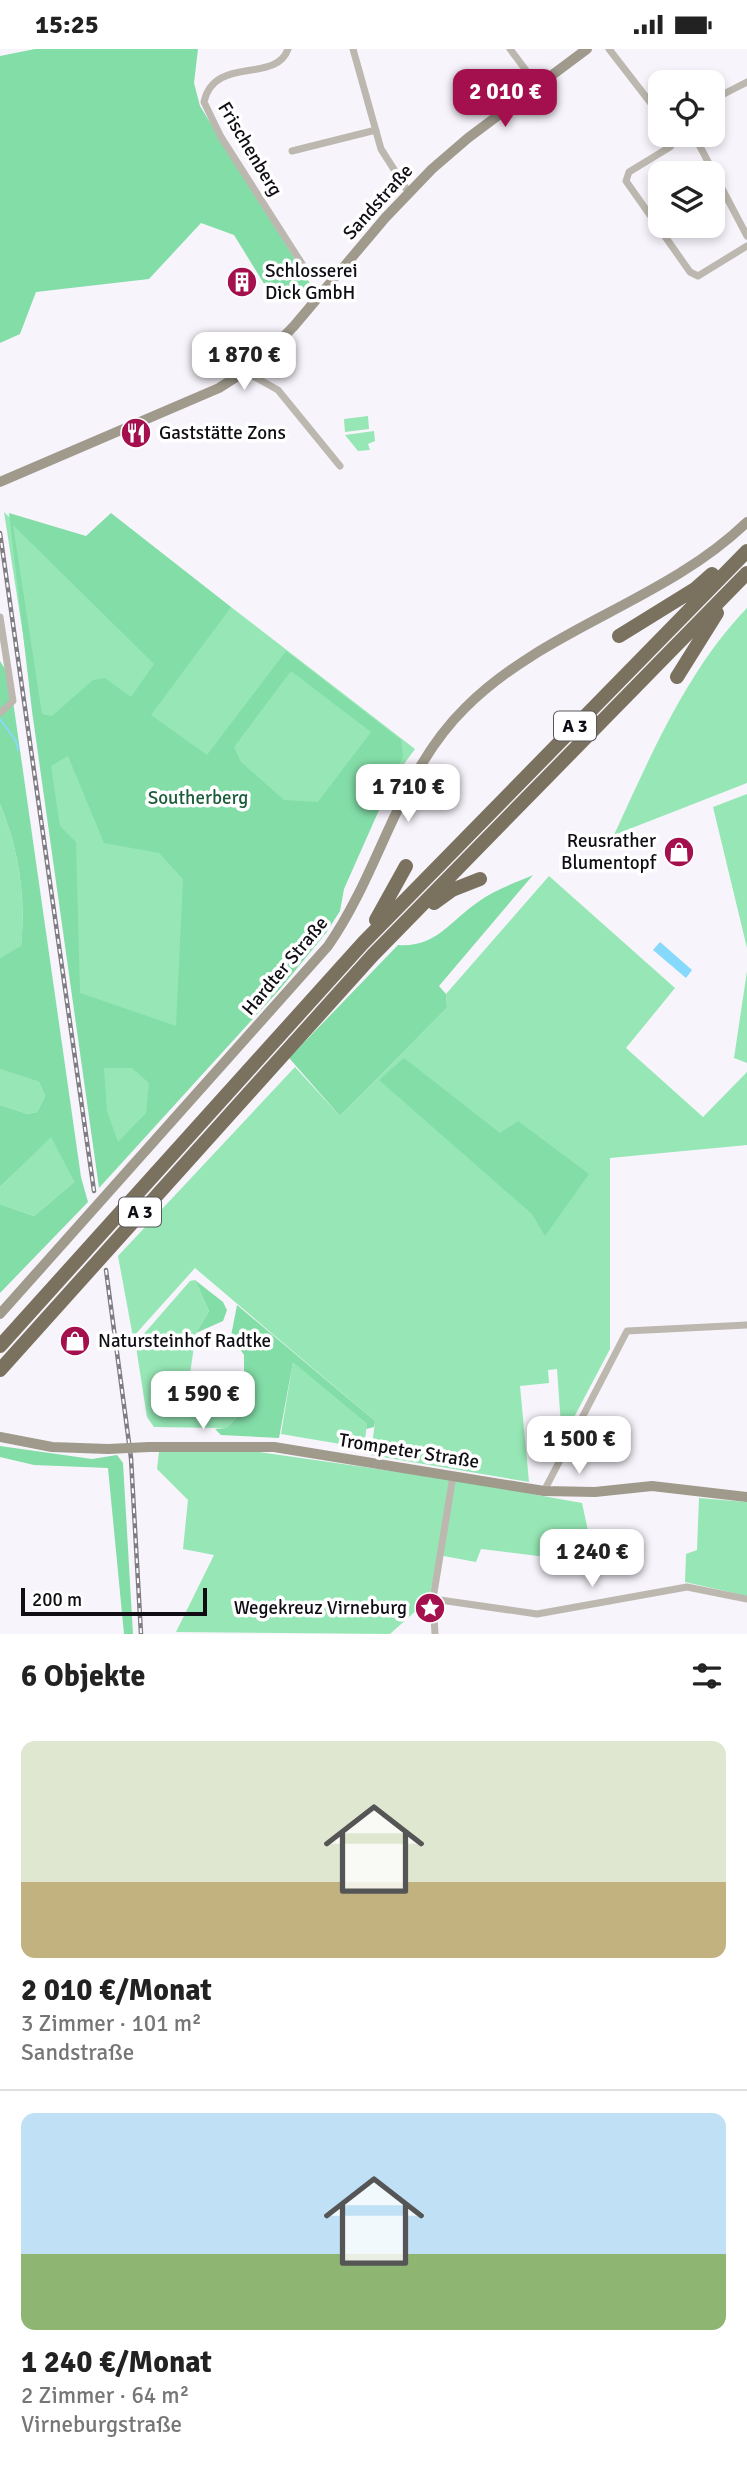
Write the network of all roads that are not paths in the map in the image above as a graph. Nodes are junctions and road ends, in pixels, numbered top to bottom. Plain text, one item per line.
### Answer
1 (288, 49) edge
2 (353, 49) edge
3 (510, 49) edge
4 (587, 49) edge
5 (609, 49) edge
6 (747, 82) edge
7 (537, 85) junction
8 (725, 93) edge
9 (648, 99) edge
10 (376, 130) junction
11 (670, 147) edge
12 (700, 147) edge
13 (292, 151) dead end
14 (408, 193) junction
15 (747, 236) edge
16 (747, 246) edge
17 (304, 267) dead end
18 (246, 372) junction
19 (340, 466) dead end
20 (0, 482) edge
21 (747, 521) edge
22 (747, 550) edge
23 (746, 574) edge
24 (0, 617) edge
25 (619, 636) dead end
26 (677, 677) dead end
27 (0, 713) edge
28 (406, 866) dead end
29 (480, 879) dead end
30 (410, 918) junction
31 (363, 943) junction
32 (16, 1296) junction
33 (0, 1307) edge
34 (0, 1314) edge
35 (747, 1325) edge
36 (0, 1346) edge
37 (0, 1370) edge
38 (0, 1437) edge
39 (453, 1476) junction
40 (544, 1491) junction
41 (747, 1497) edge
42 (433, 1599) junction
43 (747, 1599) edge
44 (435, 1634) edge

1 - 17 street, Frischenberg
2 - 10 street
3 - 7 street
4 - 7 main road, Sandstraße
5 - 9 street
6 - 8 street
7 - 14 main road, Sandstraße
10 - 13 street
10 - 14 street
11 - 16 street
12 - 15 street
14 - 18 main road, Sandstraße
18 - 19 street
18 - 20 main road, Sandstraße
21 - 32 main road, Hardter Straße
22 - 25 highway
22 - 31 highway, A 3
23 - 26 highway
23 - 30 highway, A 3
24 - 27 street
28 - 31 highway
29 - 30 highway
30 - 37 highway, A 3
31 - 36 highway, A 3
32 - 33 main road
32 - 34 main road, Hardter Straße
35 - 40 street
38 - 39 main road, Trompeter Straße, bridge
39 - 40 main road, Trompeter Straße
39 - 42 street
40 - 41 main road, Trompeter Straße
42 - 43 street
42 - 44 street

